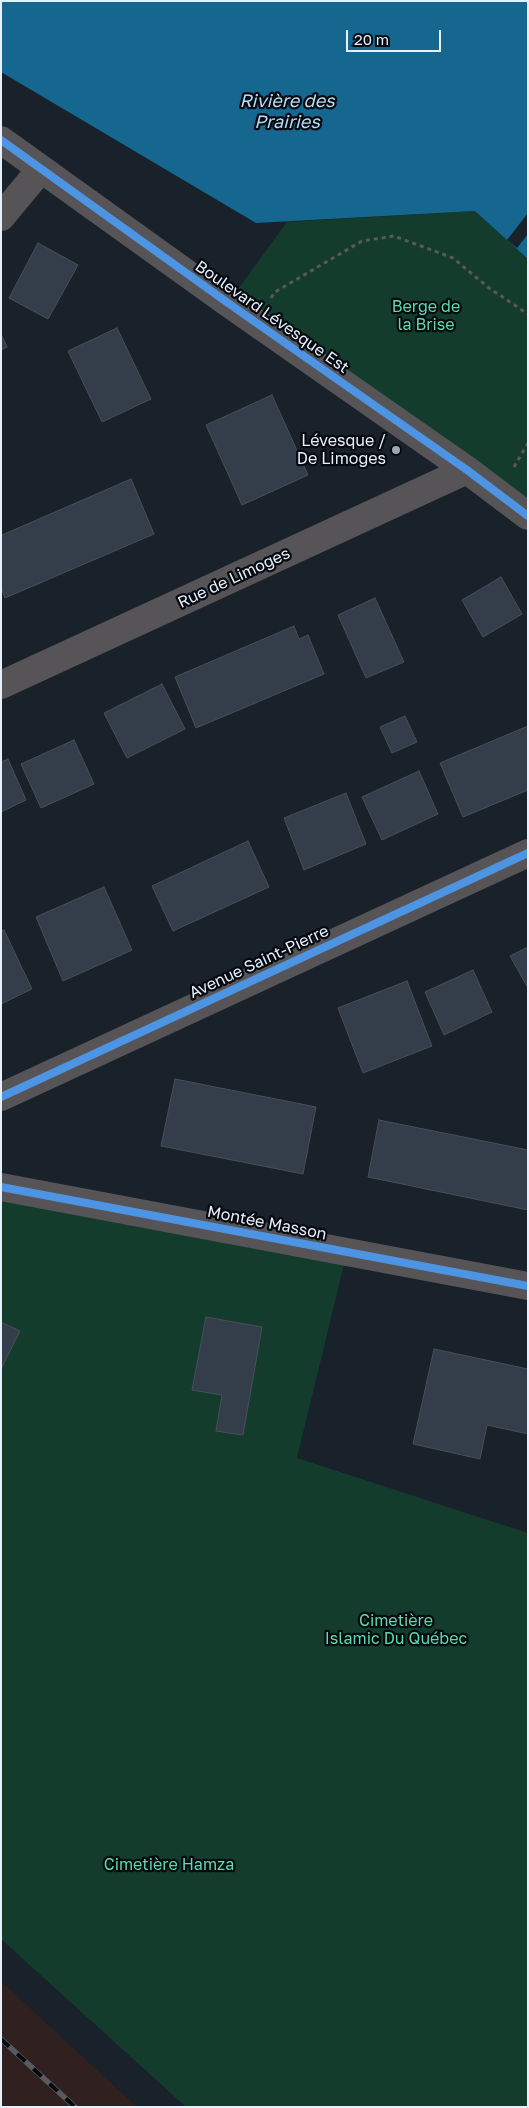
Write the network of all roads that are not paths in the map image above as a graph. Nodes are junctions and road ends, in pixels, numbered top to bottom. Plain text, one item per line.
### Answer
1 (1, 140) edge
2 (41, 169) junction
3 (1, 217) edge
4 (467, 470) junction
5 (528, 516) edge
6 (1, 686) edge
7 (528, 853) edge
8 (1, 1097) edge
9 (1, 1187) edge
10 (528, 1286) edge

1 - 2 street, Boulevard Lévesque Est
2 - 3 street
2 - 4 street, Boulevard Lévesque Est
4 - 5 street, Boulevard Lévesque Est
4 - 6 street, Rue de Limoges
7 - 8 street, Avenue Saint-Pierre
9 - 10 street, Montée Masson

